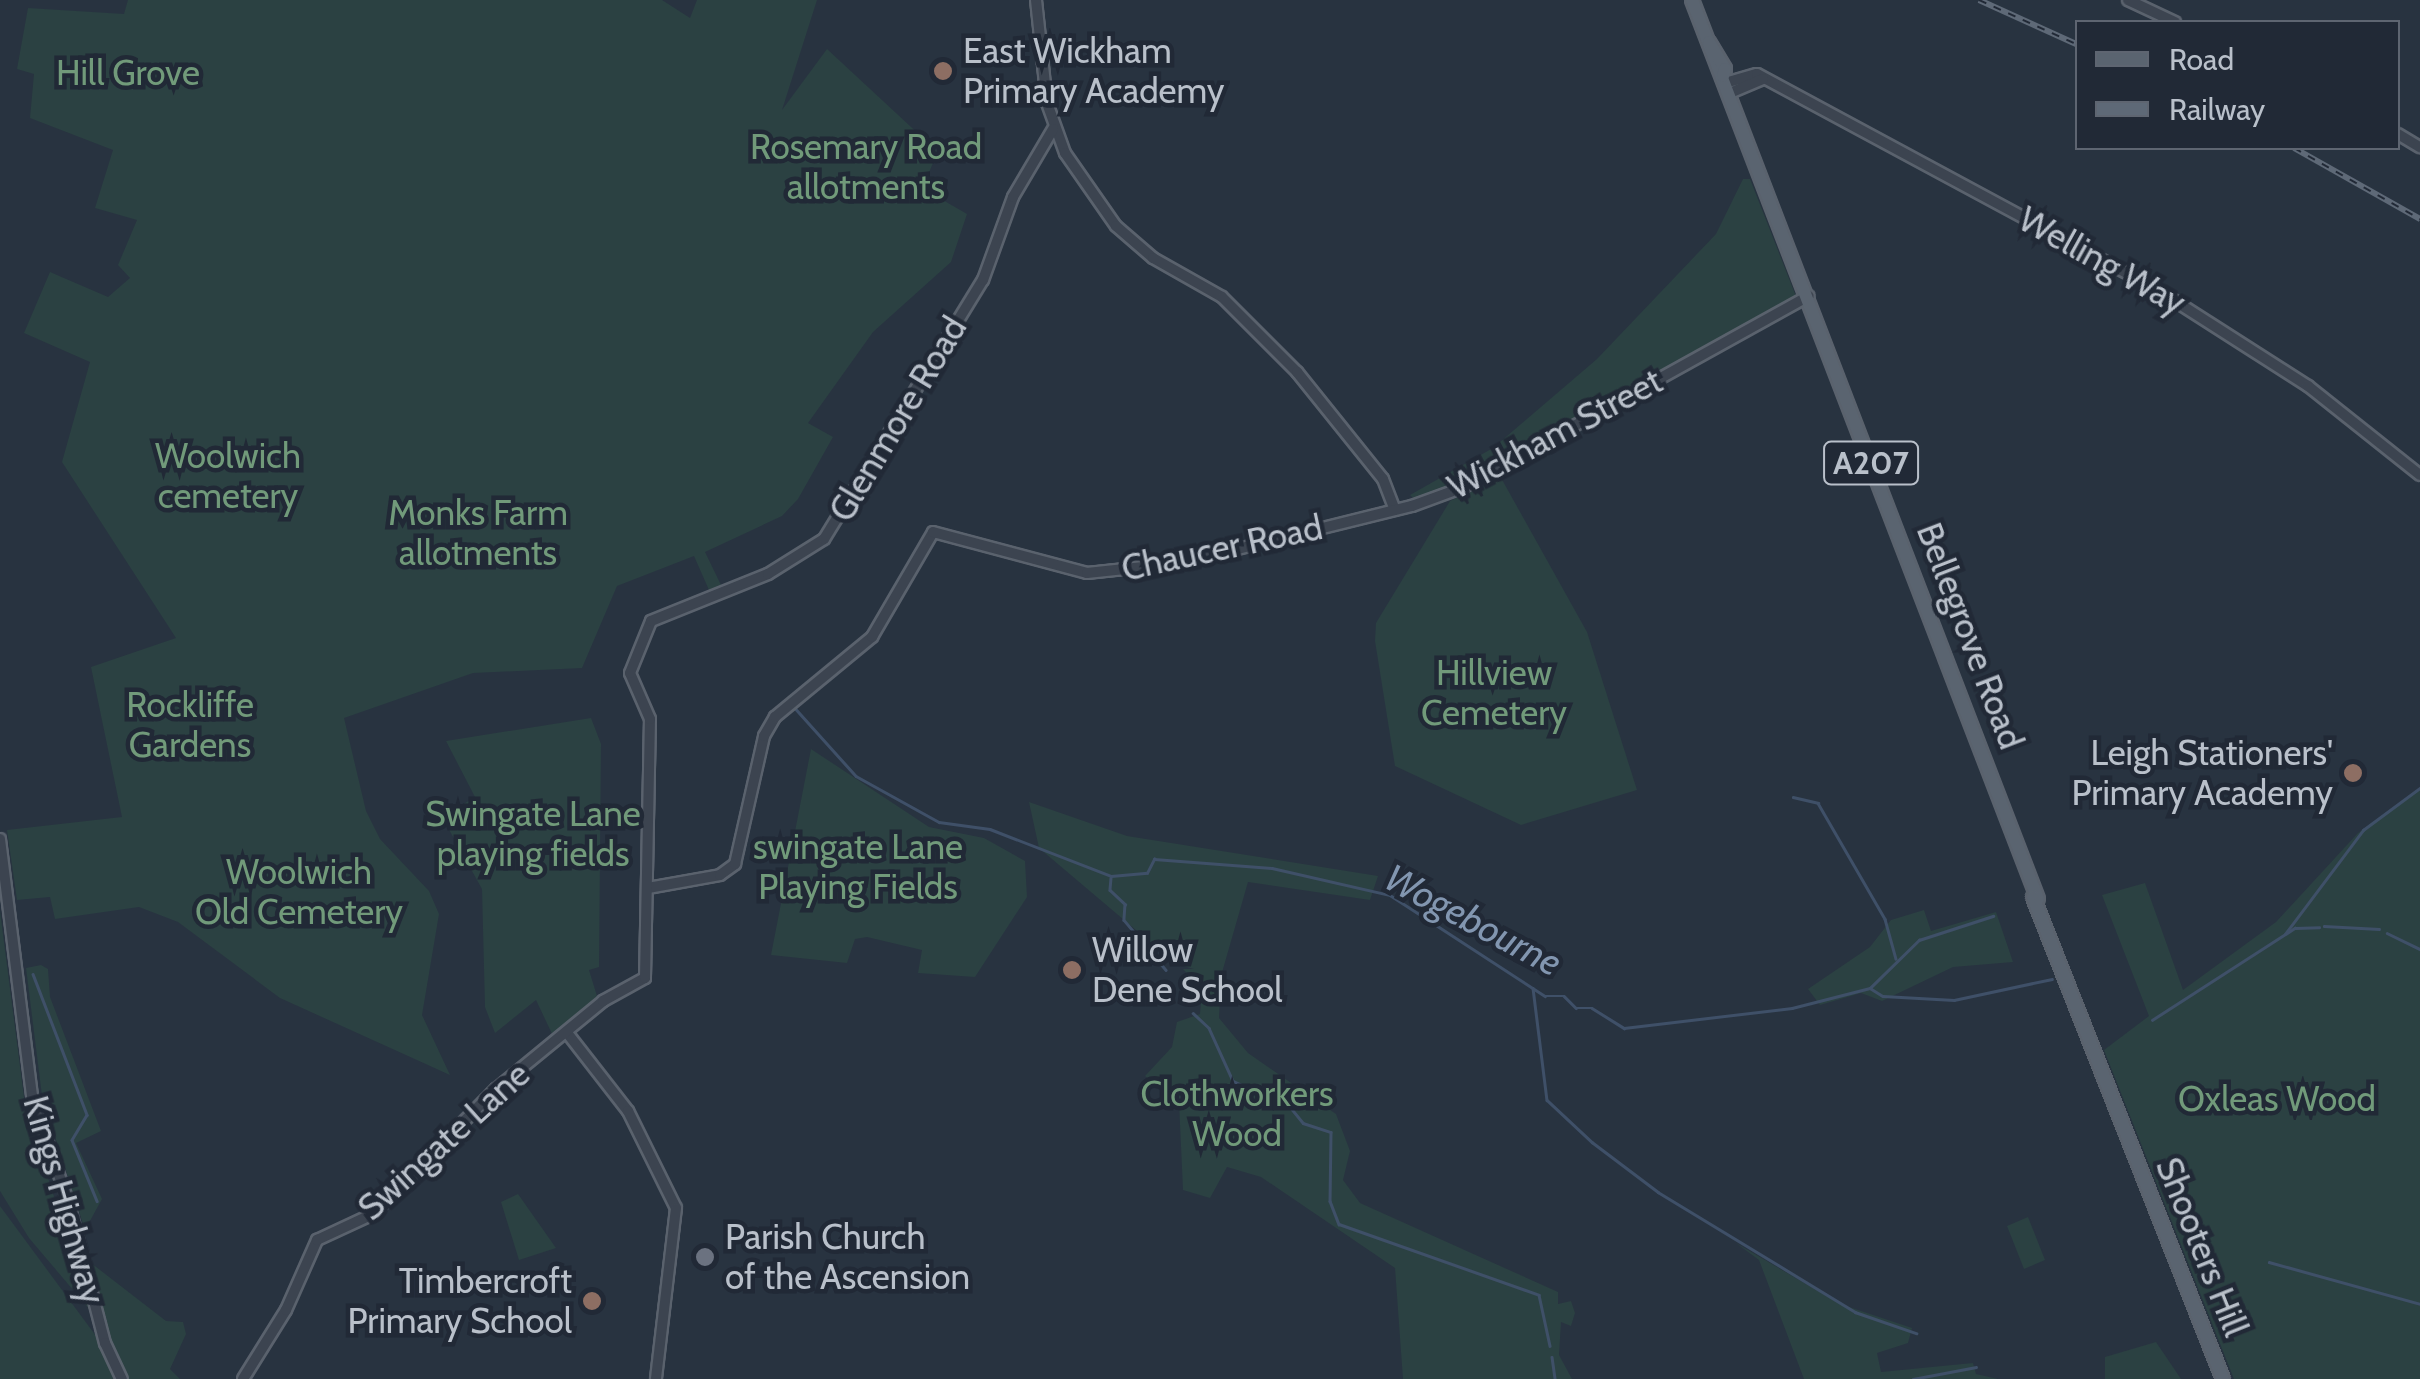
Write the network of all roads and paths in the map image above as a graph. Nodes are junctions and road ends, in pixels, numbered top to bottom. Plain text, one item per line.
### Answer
1 (1036, 0) edge
2 (1692, 0) edge
3 (2128, 0) edge
4 (2171, 20) edge
5 (1726, 84) junction
6 (1052, 129) junction
7 (1810, 296) junction
8 (2420, 476) edge
9 (1395, 510) junction
10 (0, 839) edge
11 (648, 888) junction
12 (2063, 968) joint
13 (568, 1034) junction
14 (122, 1379) edge
15 (243, 1379) edge
16 (656, 1379) edge
17 (2223, 1379) edge

1 - 6 street
2 - 5 main road, Bellegrove Road / A207
3 - 4 street
5 - 7 main road, Bellegrove Road / A207
5 - 8 street, Welling Way
6 - 9 street
6 - 11 street, Glenmore Road
7 - 9 street, Wickham Street
7 - 12 main road, Bellegrove Road / A207
9 - 11 street, Chaucer Road
10 - 14 street, Kings Highway
11 - 13 street, Swingate Lane
12 - 17 main road, Shooters Hill / A207
13 - 15 street, Swingate Lane
13 - 16 street

